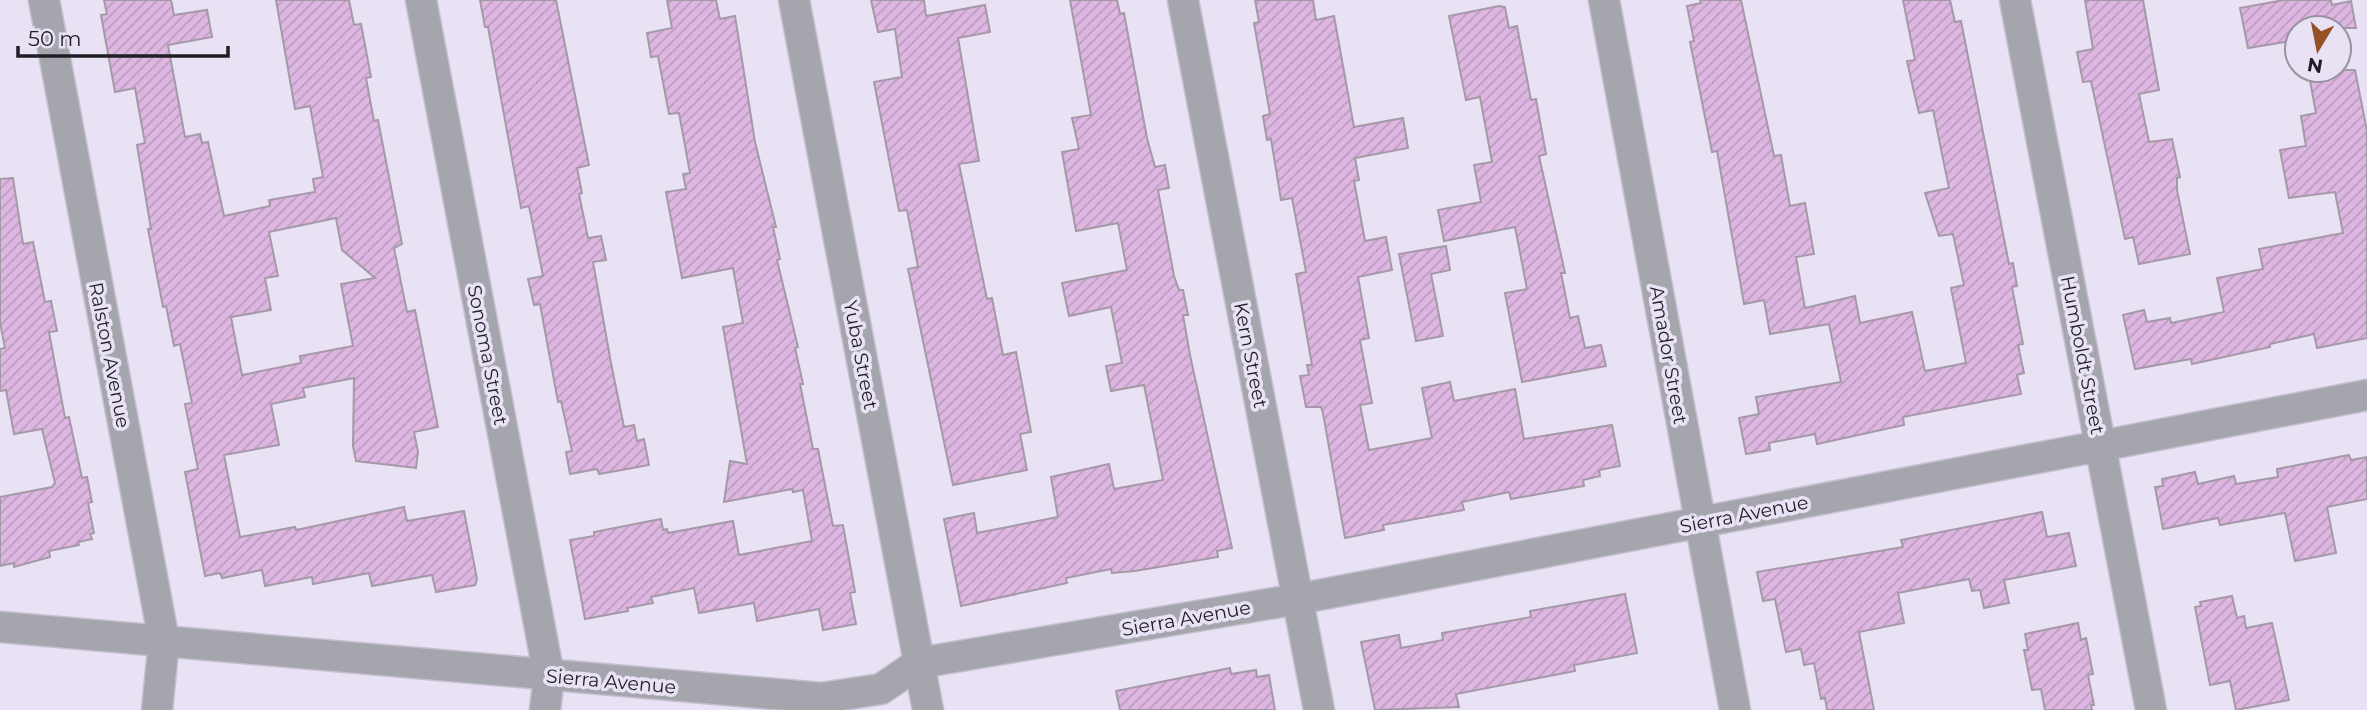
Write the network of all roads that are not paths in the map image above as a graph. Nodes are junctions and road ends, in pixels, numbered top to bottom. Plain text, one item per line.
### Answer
1 (44, 0) edge
2 (421, 0) edge
3 (794, 0) edge
4 (1184, 0) edge
5 (1604, 0) edge
6 (2015, 0) edge
7 (2367, 395) edge
8 (2100, 446) junction
9 (1700, 523) junction
10 (1298, 599) junction
11 (0, 626) edge
12 (164, 641) junction
13 (919, 663) junction
14 (548, 676) junction
15 (157, 710) edge
16 (545, 710) edge
17 (928, 710) edge
18 (1319, 710) edge
19 (1735, 710) edge
20 (2151, 710) edge

1 - 12 street, Ralston Avenue
2 - 14 street, Sonoma Street
3 - 13 street, Yuba Street
4 - 10 street, Kern Street
5 - 9 street, Amador Street
6 - 8 street, Humboldt Street
7 - 8 street, Sierra Avenue
8 - 9 street, Sierra Avenue
8 - 20 street, Humboldt Street
9 - 10 street, Sierra Avenue
9 - 19 street, Amador Street
10 - 13 street, Sierra Avenue
10 - 18 street, Kern Street
11 - 12 street, Sierra Avenue
12 - 14 street, Sierra Avenue
12 - 15 street, Ralston Avenue
13 - 14 street, Sierra Avenue
13 - 17 street, Yuba Street
14 - 16 street, Sonoma Street

